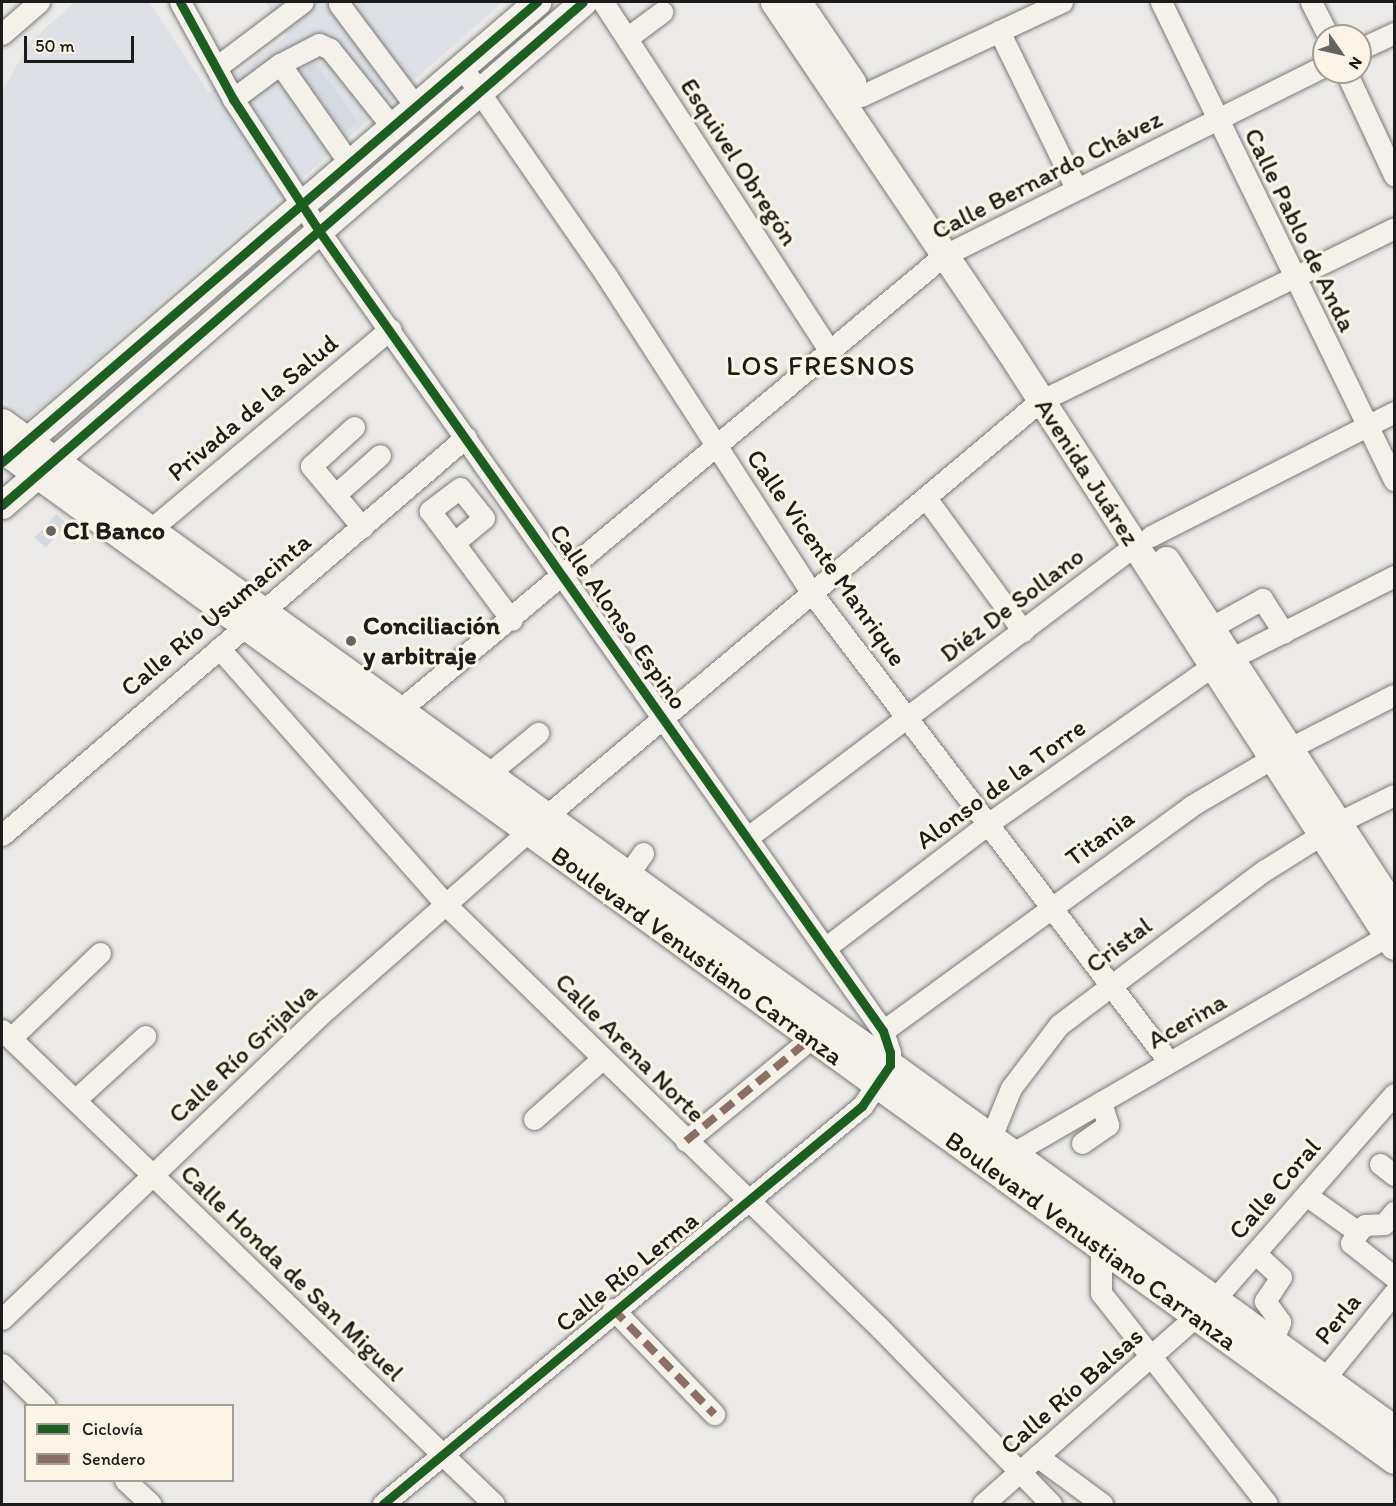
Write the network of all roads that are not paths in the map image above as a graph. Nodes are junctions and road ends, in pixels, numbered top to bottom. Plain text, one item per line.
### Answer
1 (39, 2) edge
2 (180, 2) edge
3 (303, 2) edge
4 (537, 2) edge
5 (583, 2) edge
6 (603, 2) edge
7 (774, 2) edge
8 (798, 2) edge
9 (1062, 2) edge
10 (1161, 2) edge
11 (1311, 2) edge
12 (339, 4) dead end
13 (662, 12) dead end
14 (1322, 24) edge
15 (999, 31) junction
16 (1395, 33) edge
17 (2, 34) edge
18 (627, 38) junction
19 (1372, 44) edge
20 (280, 64) junction
21 (218, 66) junction
22 (462, 67) junction
23 (1312, 72) edge
24 (1352, 84) edge
25 (480, 90) junction
26 (861, 96) junction
27 (233, 99) junction
28 (416, 108) junction
29 (1216, 119) junction
30 (393, 128) junction
31 (350, 164) junction
32 (1395, 175) edge
33 (1076, 188) junction
34 (302, 205) junction
35 (317, 228) junction
36 (1395, 228) edge
37 (951, 252) junction
38 (1293, 277) junction
39 (390, 329) junction
40 (830, 351) junction
41 (1047, 397) junction
42 (1395, 412) edge
43 (2, 422) edge
44 (1367, 426) junction
45 (354, 427) dead end
46 (466, 437) junction
47 (715, 448) junction
48 (10, 452) edge
49 (380, 455) dead end
50 (45, 468) junction
51 (1395, 480) edge
52 (335, 495) junction
53 (926, 498) junction
54 (2, 505) edge
55 (362, 527) junction
56 (151, 529) junction
57 (1144, 541) junction
58 (454, 543) dead end
59 (565, 576) junction
60 (1395, 576) edge
61 (811, 592) junction
62 (263, 612) junction
63 (512, 620) junction
64 (242, 628) junction
65 (1210, 628) junction
66 (1023, 631) junction
67 (1284, 633) junction
68 (219, 648) junction
69 (1220, 663) junction
70 (1395, 695) edge
71 (401, 709) junction
72 (663, 717) junction
73 (908, 719) junction
74 (538, 733) dead end
75 (1279, 754) junction
76 (489, 774) junction
77 (1395, 795) edge
78 (989, 823) junction
79 (536, 825) junction
80 (1330, 829) junction
81 (2, 835) edge
82 (748, 837) junction
83 (643, 853) dead end
84 (627, 876) junction
85 (447, 906) junction
86 (1052, 907) junction
87 (1395, 908) edge
88 (1391, 941) edge
89 (825, 948) junction
90 (100, 953) dead end
91 (1110, 985) junction
92 (883, 1031) junction
93 (6, 1034) edge
94 (145, 1036) dead end
95 (810, 1039) junction
96 (603, 1058) junction
97 (1169, 1062) junction
98 (883, 1076) junction
99 (1395, 1094) edge
100 (75, 1100) junction
101 (1101, 1102) junction
102 (534, 1119) dead end
103 (991, 1137) junction
104 (686, 1141) junction
105 (1082, 1143) dead end
106 (1013, 1152) junction
107 (152, 1176) junction
108 (1306, 1195) junction
109 (747, 1201) junction
110 (1391, 1222) edge
111 (1358, 1232) junction
112 (1101, 1250) junction
113 (1255, 1253) junction
114 (1395, 1277) edge
115 (1395, 1293) edge
116 (613, 1309) junction
117 (1204, 1310) junction
118 (2, 1319) edge
119 (1272, 1343) junction
120 (1151, 1359) junction
121 (2, 1365) edge
122 (1324, 1379) junction
123 (43, 1404) edge
124 (714, 1414) dead end
125 (1395, 1429) edge
126 (440, 1454) junction
127 (1037, 1456) junction
128 (1395, 1460) edge
129 (1021, 1471) junction
130 (127, 1482) edge
131 (151, 1504) edge
132 (383, 1504) edge
133 (494, 1504) edge
134 (983, 1504) edge
135 (1052, 1504) edge
136 (1102, 1504) edge
137 (1267, 1504) edge

1 - 17 street
2 - 21 street, Calle Alonso Espino
3 - 21 street
4 - 22 main road
5 - 25 main road
6 - 18 street, Esquivel Obregón
7 - 37 main road, Avenida Juárez
8 - 26 main road, Avenida Juárez
9 - 15 street
10 - 29 street, Calle Pablo de Anda
11 - 14 street
12 - 28 street
13 - 18 street
15 - 26 street
15 - 33 street
16 - 19 street
18 - 40 street, Esquivel Obregón
20 - 27 street
20 - 30 street
20 - 31 street
21 - 27 street, Calle Alonso Espino
22 - 25 street, Calle Vicente Manrique
22 - 28 main road
23 - 29 street, Calle Bernardo Chávez
24 - 32 street
25 - 35 main road
25 - 47 street, Calle Vicente Manrique
26 - 37 main road, Avenida Juárez
27 - 34 street, Calle Alonso Espino
28 - 30 main road
29 - 33 street, Calle Bernardo Chávez
29 - 38 street, Calle Pablo de Anda
30 - 31 main road
31 - 34 main road
33 - 37 street, Calle Bernardo Chávez
34 - 35 street, Calle Alonso Espino
34 - 48 main road
35 - 39 street, Calle Alonso Espino
35 - 50 main road
36 - 38 street, Calle Río Grijalva
37 - 40 street, Calle Bernardo Chávez
37 - 41 main road, Avenida Juárez
38 - 41 street, Calle Río Grijalva
38 - 44 street, Calle Pablo de Anda
39 - 46 street, Calle Alonso Espino
39 - 56 street, Privada de la Salud
40 - 47 street, Calle Bernardo Chávez
41 - 53 street, Calle Río Grijalva
41 - 57 main road, Avenida Juárez
42 - 44 street, Diéz De Sollano
43 - 48 main road, Boulevard Venustiano Carranza
44 - 51 street, Calle Pablo de Anda
44 - 57 street, Diéz De Sollano
45 - 52 street
46 - 55 street, Calle Río Usumacinta
46 - 59 street, Calle Alonso Espino
47 - 59 street, Calle Bernardo Chávez
47 - 61 street, Calle Vicente Manrique
48 - 50 main road, Boulevard Venustiano Carranza
49 - 52 street
50 - 54 main road
50 - 56 main road, Boulevard Venustiano Carranza
50 - 64 main road, Boulevard Venustiano Carranza
52 - 55 street
53 - 61 street, Calle Río Grijalva
53 - 66 street
55 - 62 street, Calle Río Usumacinta
56 - 62 main road, Boulevard Venustiano Carranza
57 - 65 main road, Avenida Juárez
57 - 66 street, Diéz De Sollano
57 - 69 main road, Avenida Juárez
58 - 63 street
59 - 63 street, Calle Bernardo Chávez
59 - 72 street, Calle Alonso Espino
60 - 67 street, Alonso de la Torre
61 - 72 street, Calle Río Grijalva
61 - 73 street, Calle Vicente Manrique
62 - 64 street, Calle Río Usumacinta
62 - 71 main road, Boulevard Venustiano Carranza
63 - 71 street, Calle Bernardo Chávez
64 - 68 street, Calle Río Usumacinta
64 - 79 main road, Boulevard Venustiano Carranza
65 - 67 street
65 - 69 main road, Avenida Juárez
66 - 73 street, Diéz De Sollano
67 - 69 street, Alonso de la Torre
68 - 81 street, Calle Río Usumacinta
68 - 85 street, Calle Arena Norte
69 - 75 main road, Avenida Juárez
69 - 78 street, Alonso de la Torre
70 - 75 street, Titania
71 - 76 main road, Boulevard Venustiano Carranza
72 - 79 street, Calle Río Grijalva
72 - 82 street, Calle Alonso Espino
73 - 78 street, Calle Vicente Manrique
73 - 82 street, Diéz De Sollano
74 - 76 street
75 - 80 main road, Avenida Juárez
75 - 86 street, Titania
76 - 79 main road, Boulevard Venustiano Carranza
77 - 80 street, Cristal
78 - 86 street, Calle Vicente Manrique
78 - 89 street, Alonso de la Torre
79 - 84 main road, Boulevard Venustiano Carranza
79 - 85 street, Calle Río Grijalva
79 - 95 main road, Boulevard Venustiano Carranza
80 - 87 main road, Avenida Juárez
80 - 88 main road, Avenida Juárez
80 - 91 street, Cristal
82 - 89 street, Calle Alonso Espino
83 - 84 street
84 - 98 main road, Boulevard Venustiano Carranza
85 - 96 street, Calle Arena Norte
85 - 107 street, Calle Río Grijalva
86 - 91 street, Calle Vicente Manrique
86 - 92 street, Titania
88 - 97 street, Acerina
89 - 92 street, Calle Alonso Espino
90 - 93 street
91 - 97 street, Calle Vicente Manrique
91 - 103 street, Cristal
92 - 98 street
93 - 100 street, Calle Honda de San Miguel
94 - 100 street
95 - 98 main road, Boulevard Venustiano Carranza
95 - 104 street
96 - 102 street
96 - 104 street, Calle Arena Norte
97 - 101 street, Acerina
98 - 103 main road, Boulevard Venustiano Carranza
98 - 109 street, Calle Río Lerma
98 - 112 main road, Boulevard Venustiano Carranza
99 - 108 street, Calle Coral
100 - 107 street, Calle Honda de San Miguel
101 - 105 street
101 - 106 street, Acerina
103 - 106 main road, Boulevard Venustiano Carranza
104 - 109 street, Calle Arena Norte
106 - 117 main road, Boulevard Venustiano Carranza
107 - 118 street, Calle Río Grijalva
107 - 126 street, Calle Honda de San Miguel
108 - 111 street
108 - 113 street, Calle Coral
109 - 116 street, Calle Río Lerma
109 - 129 street, Calle Arena Norte
110 - 111 street
111 - 114 street
112 - 117 main road, Boulevard Venustiano Carranza
112 - 120 street
113 - 117 street, Calle Coral
113 - 119 street
115 - 122 street, Perla
116 - 124 street
116 - 126 street, Calle Río Lerma
117 - 119 main road, Boulevard Venustiano Carranza
117 - 120 street, Calle Río Balsas
117 - 128 main road, Boulevard Venustiano Carranza
119 - 122 main road, Boulevard Venustiano Carranza
120 - 127 street, Calle Río Balsas
120 - 137 street
121 - 123 street
122 - 125 main road, Boulevard Venustiano Carranza
126 - 132 street, Calle Río Lerma
126 - 133 street, Calle Honda de San Miguel
127 - 129 street, Calle Río Balsas
127 - 136 street
129 - 134 street, Calle Río Balsas
129 - 135 street, Calle Arena Norte
130 - 131 street

